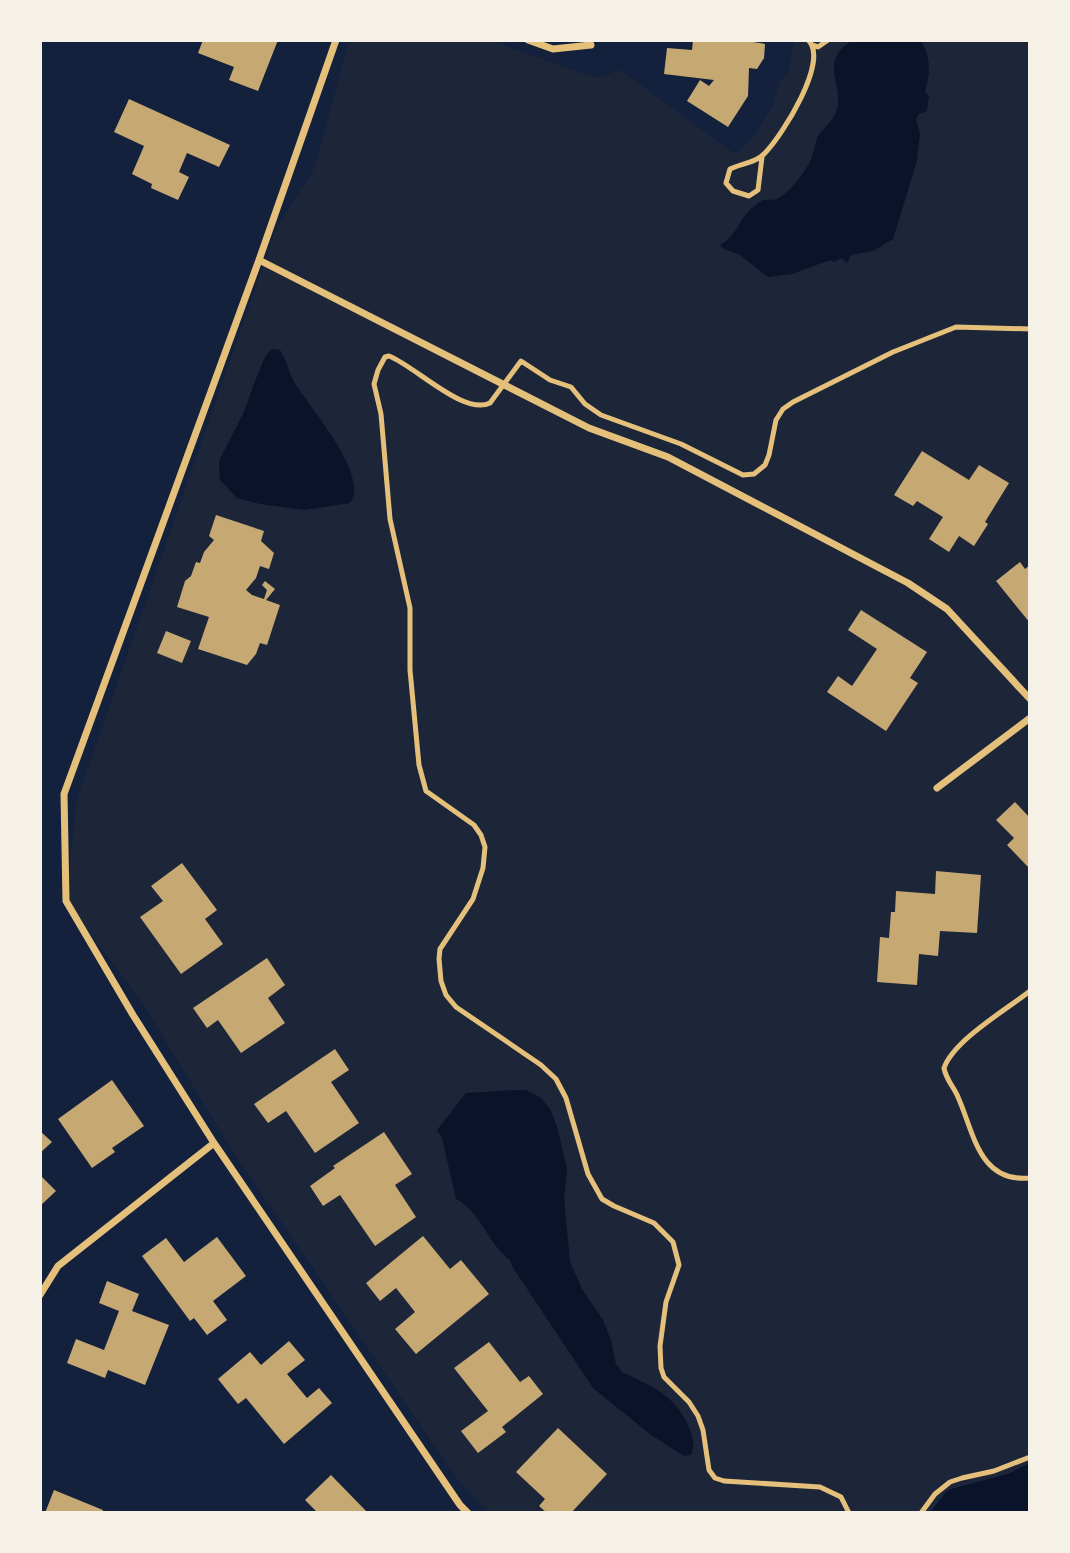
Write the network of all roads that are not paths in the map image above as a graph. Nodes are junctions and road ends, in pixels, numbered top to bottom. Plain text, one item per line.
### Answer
1 (336, 40) edge
2 (528, 40) edge
3 (828, 40) edge
4 (810, 42) edge
5 (591, 45) dead end
6 (762, 157) junction
7 (259, 260) junction
8 (1030, 329) edge
9 (504, 383) junction
10 (1030, 699) edge
11 (1030, 718) edge
12 (937, 788) dead end
13 (1030, 991) edge
14 (214, 1143) junction
15 (1030, 1178) edge
16 (40, 1294) edge
17 (1030, 1457) edge
18 (468, 1513) edge
19 (849, 1513) edge
20 (922, 1513) edge

1 - 7 street
2 - 5 street
3 - 4 lane
4 - 6 lane
6 - 6 lane
7 - 9 street
7 - 14 street
8 - 9 lane
9 - 10 street
9 - 19 lane
11 - 12 street
13 - 15 lane
14 - 16 street
14 - 18 street
17 - 20 lane

